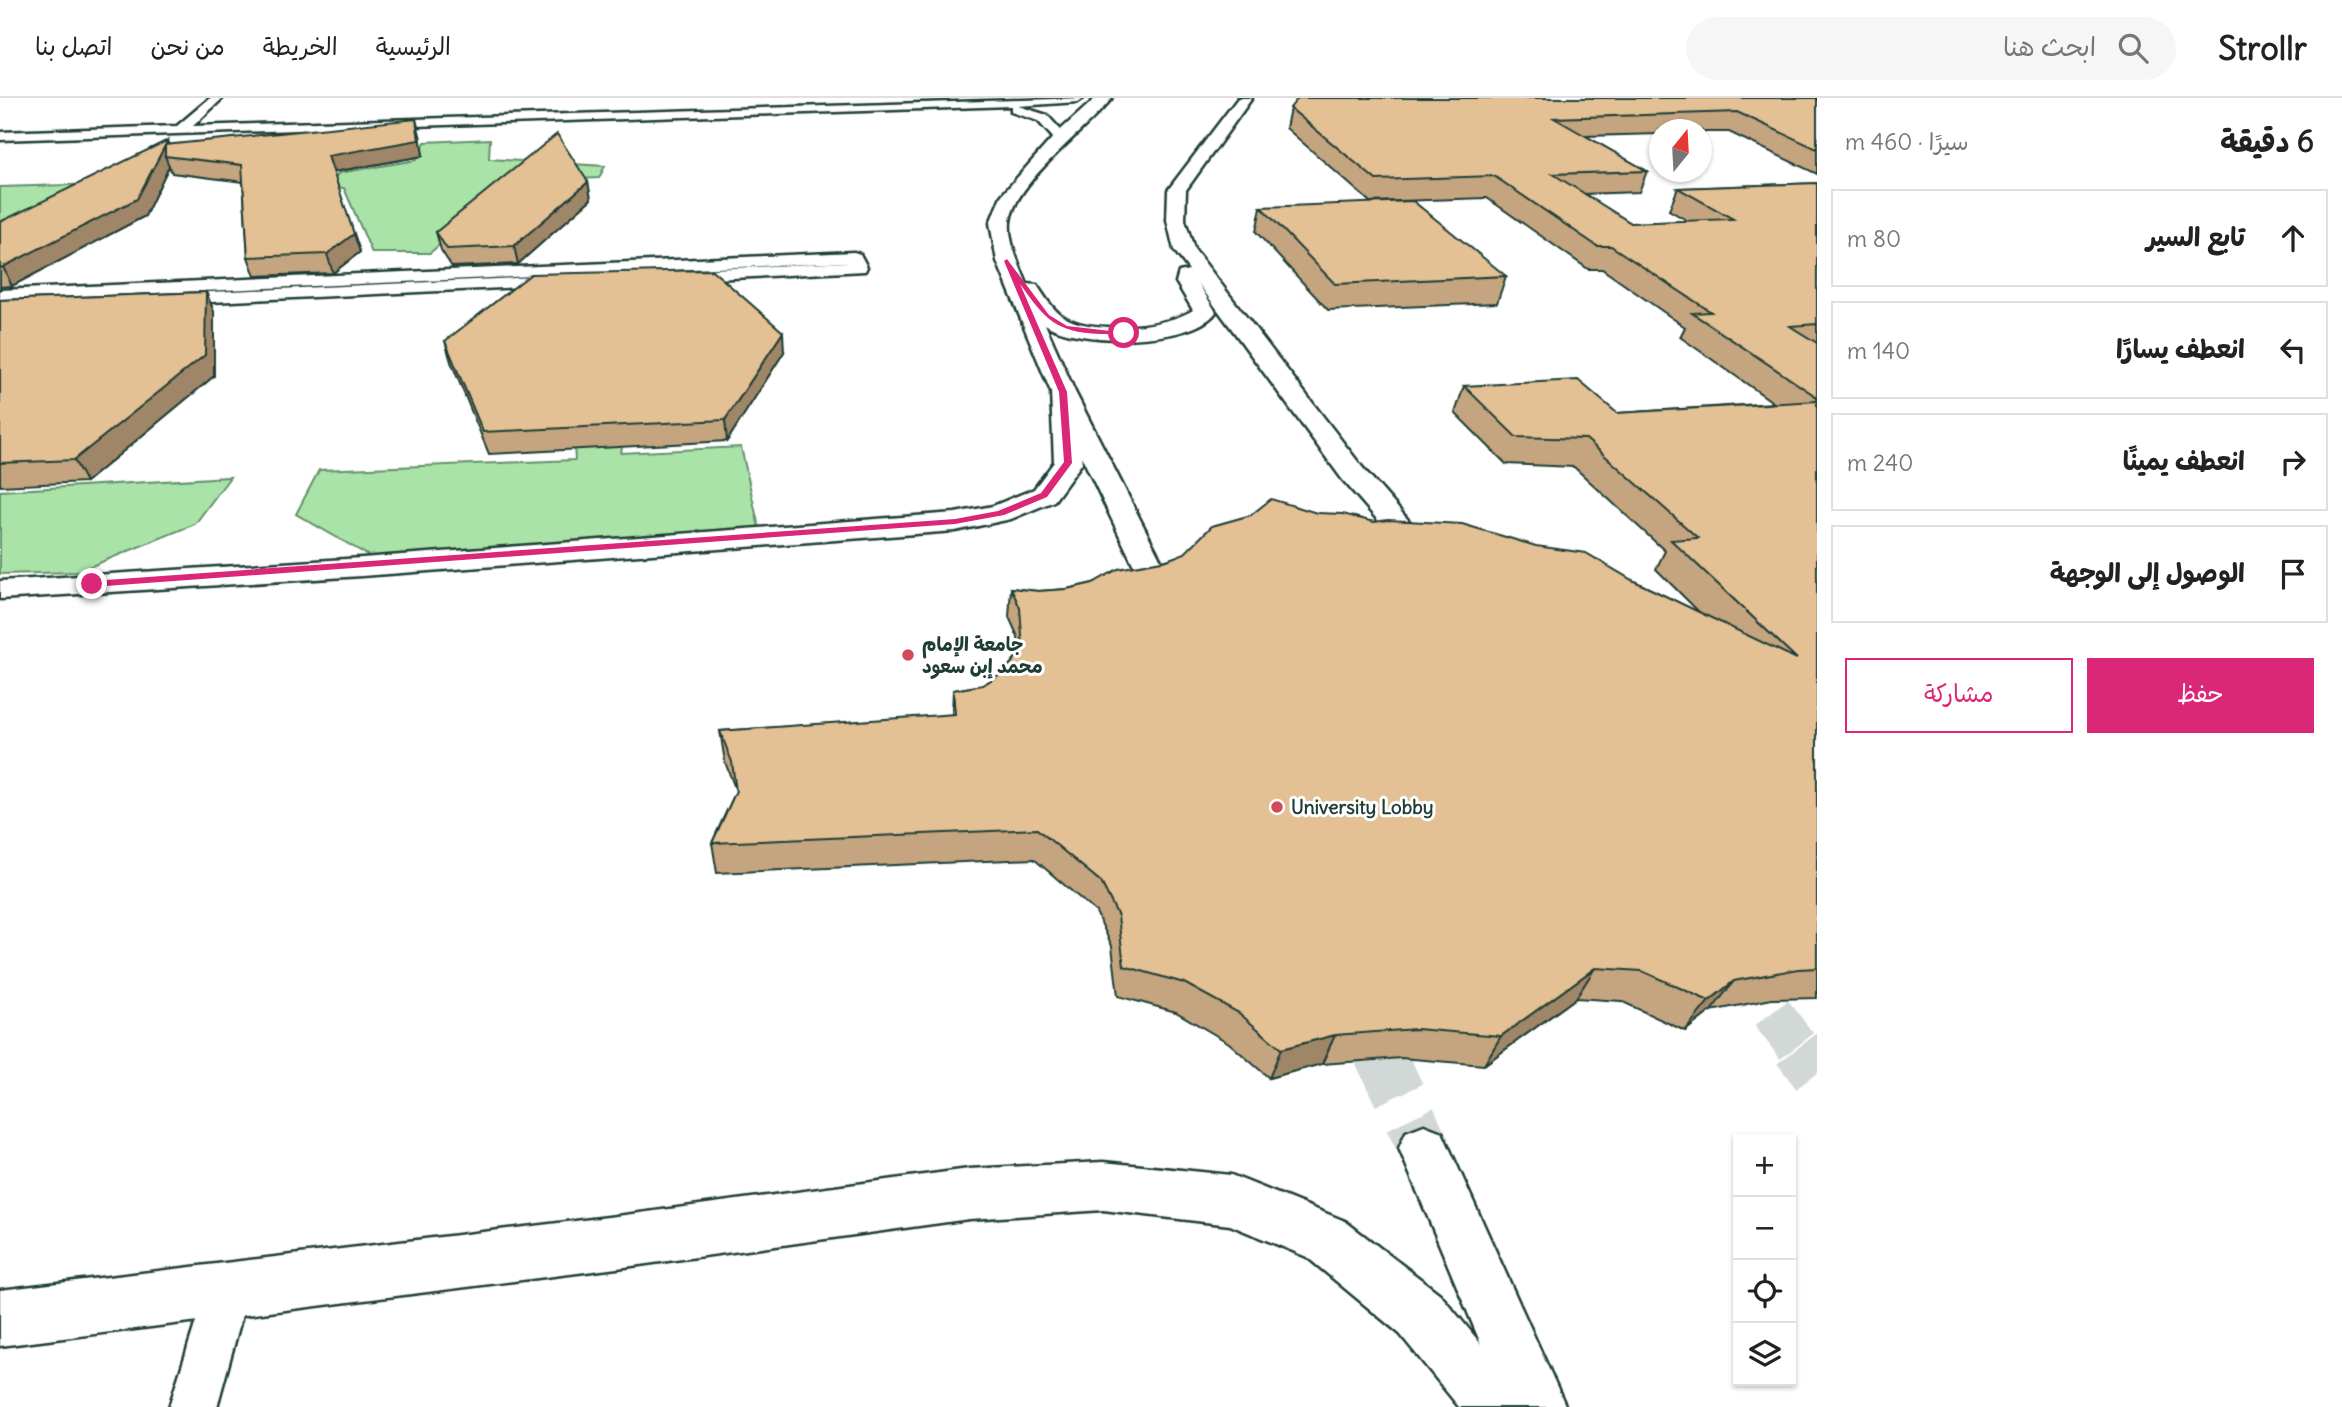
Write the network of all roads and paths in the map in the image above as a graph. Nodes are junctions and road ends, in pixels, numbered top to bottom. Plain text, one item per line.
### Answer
1 (217, 98) edge
2 (1078, 98) edge
3 (1105, 98) edge
4 (1245, 98) edge
5 (454, 110) dead end
6 (447, 122) junction
7 (179, 131) junction
8 (1061, 138) junction
9 (0, 139) edge
10 (1184, 250) junction
11 (1007, 261) junction
12 (0, 295) edge
13 (0, 307) edge
14 (1063, 392) junction
15 (1399, 527) edge
16 (1152, 572) edge
17 (0, 590) edge
18 (1424, 1148) tunnel mouth
19 (228, 1290) junction
20 (0, 1318) edge
21 (193, 1407) edge
22 (1496, 1407) edge
23 (1537, 1407) edge

1 - 7 street
2 - 6 street
3 - 8 street
4 - 10 street
5 - 6 street
6 - 7 street
7 - 9 street
8 - 9 street
8 - 11 street
10 - 11 street
10 - 15 street
11 - 14 street
12 - 13 street
14 - 16 street
14 - 17 street
18 - 23 street
19 - 20 street
19 - 21 street
19 - 22 street

